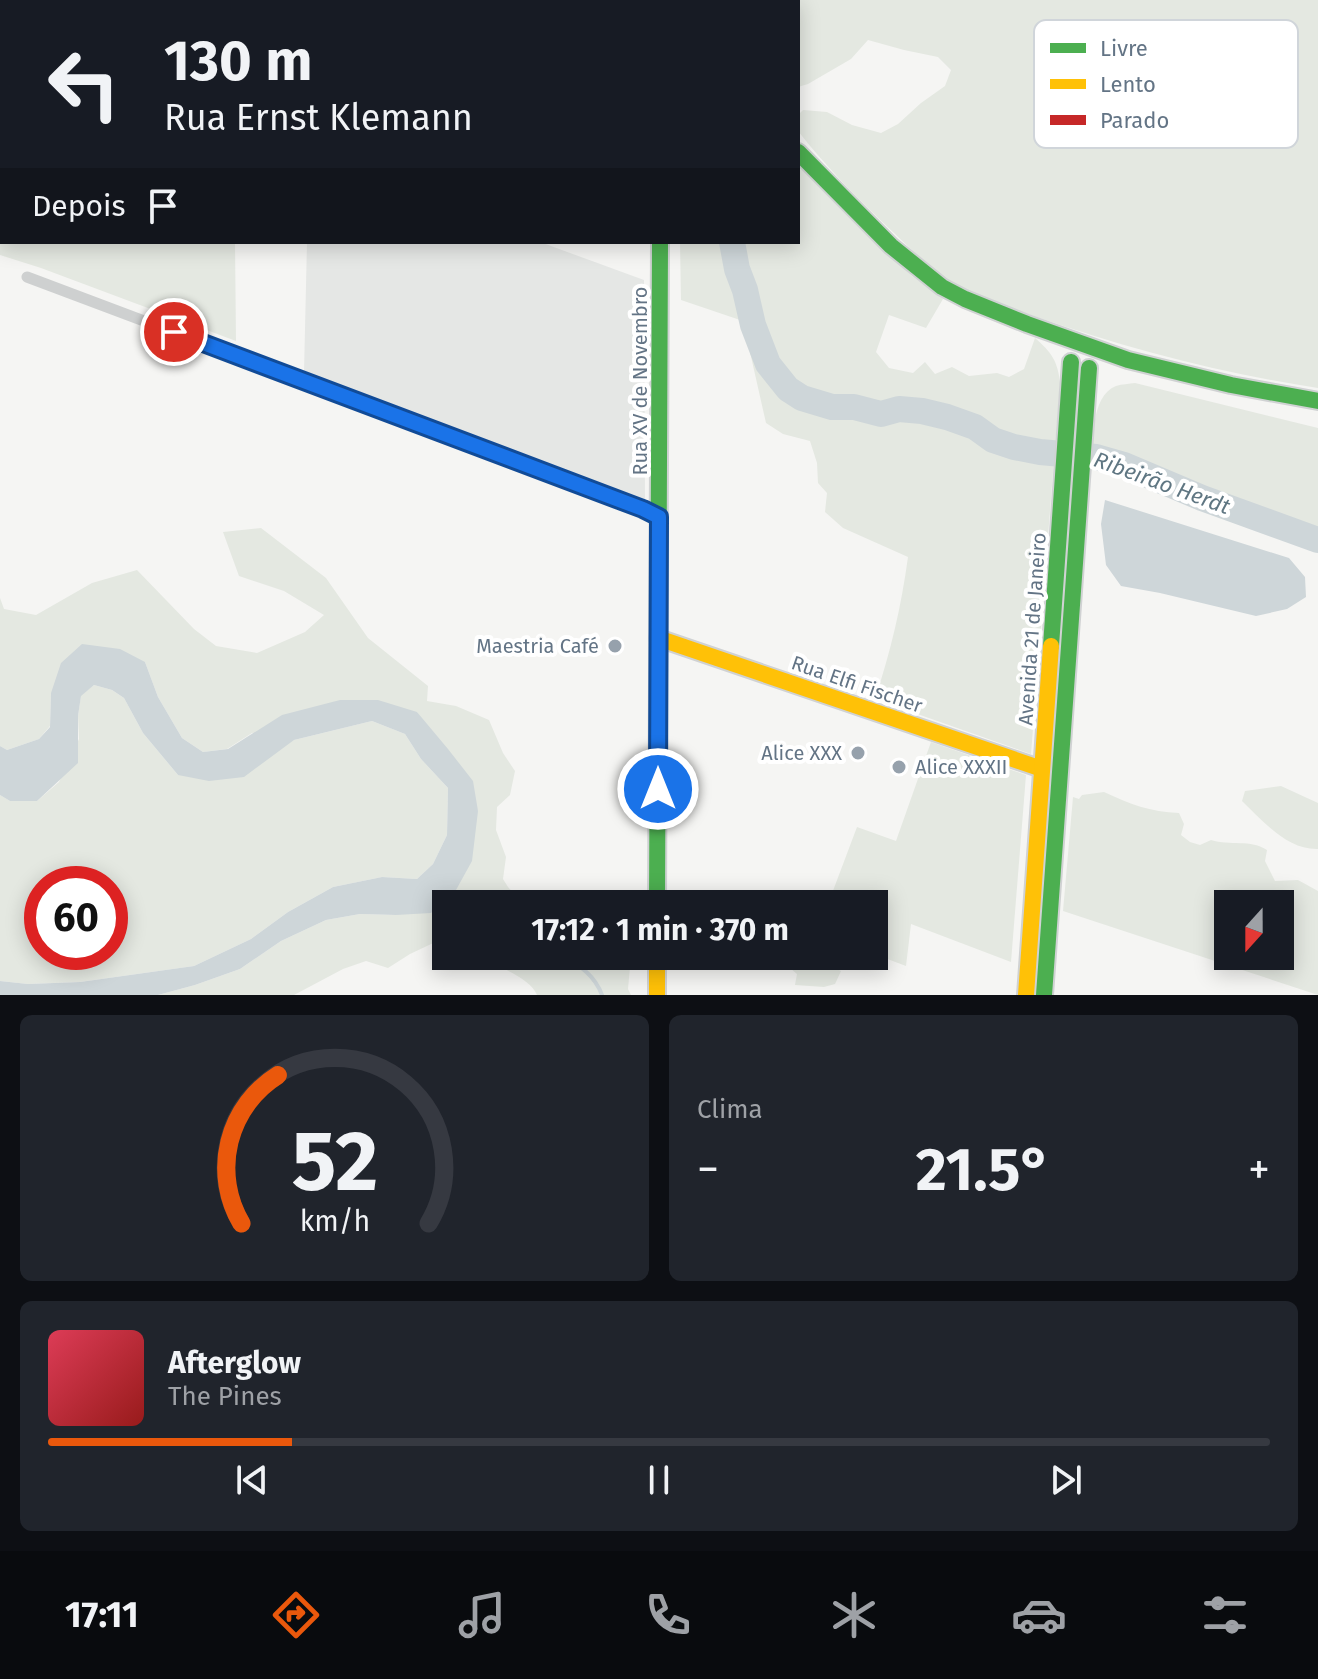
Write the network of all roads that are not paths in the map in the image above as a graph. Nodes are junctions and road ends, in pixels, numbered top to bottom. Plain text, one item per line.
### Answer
1 (800, 154) edge
2 (660, 244) edge
3 (27, 277) dead end
4 (1043, 330) junction
5 (1088, 346) junction
6 (1070, 360) junction
7 (1128, 360) junction
8 (1090, 367) junction
9 (1318, 401) edge
10 (659, 517) junction
11 (658, 638) junction
12 (1042, 769) junction
13 (657, 890) edge
14 (657, 970) edge
15 (657, 995) edge
16 (1026, 995) edge
17 (1044, 995) edge

1 - 4 main road
2 - 10 main road, Rua XV de Novembro
3 - 10 street
4 - 5 main road
4 - 6 main road
5 - 6 main road
5 - 7 main road
5 - 8 main road
6 - 8 main road
6 - 12 main road, Avenida 21 de Janeiro
7 - 8 main road
7 - 9 main road
8 - 17 main road, Avenida 21 de Janeiro
10 - 11 main road, Rua XV de Novembro
11 - 12 main road, Rua Elfi Fischer
11 - 13 main road, Rua XV de Novembro
12 - 16 main road, Avenida 21 de Janeiro
14 - 15 main road

